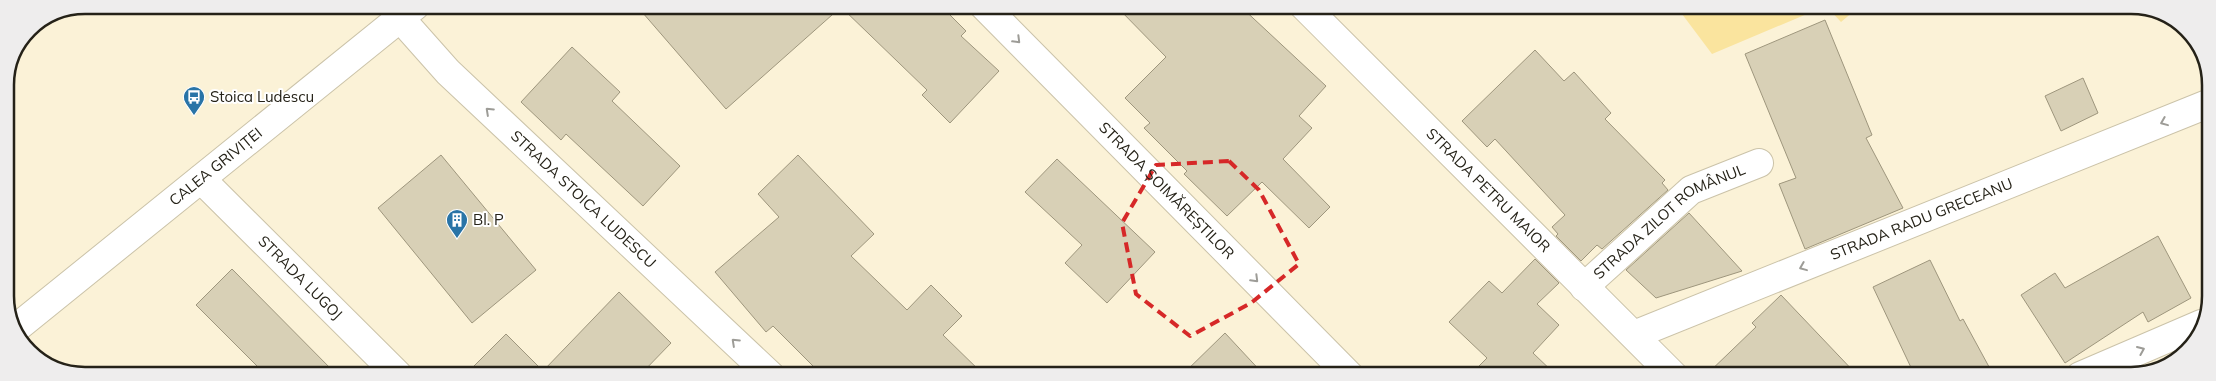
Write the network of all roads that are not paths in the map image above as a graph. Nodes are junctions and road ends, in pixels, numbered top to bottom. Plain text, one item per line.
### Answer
1 (406, 14) edge
2 (409, 14) edge
3 (992, 14) edge
4 (1311, 14) edge
5 (2202, 106) edge
6 (1759, 163) dead end
7 (202, 179) junction
8 (1584, 287) junction
9 (20, 325) edge
10 (2196, 326) edge
11 (1634, 335) junction
12 (390, 367) edge
13 (761, 367) edge
14 (1341, 367) edge
15 (1665, 367) edge
16 (2101, 367) edge

1 - 7 street, CALEA GRIVIȚEI
13 -> 2 street, STRADA STOICA LUDESCU
3 -> 14 street, STRADA ȘOIMĂREȘTILOR
4 - 8 street, STRADA PETRU MAIOR
5 -> 11 street, STRADA RADU GRECEANU
6 - 8 street, STRADA ZILOT ROMÂNUL
7 - 9 street, CALEA GRIVIȚEI
7 - 12 street, STRADA LUGOJ
8 - 11 street, STRADA PETRU MAIOR
16 -> 10 street
11 - 15 street, STRADA PETRU MAIOR

